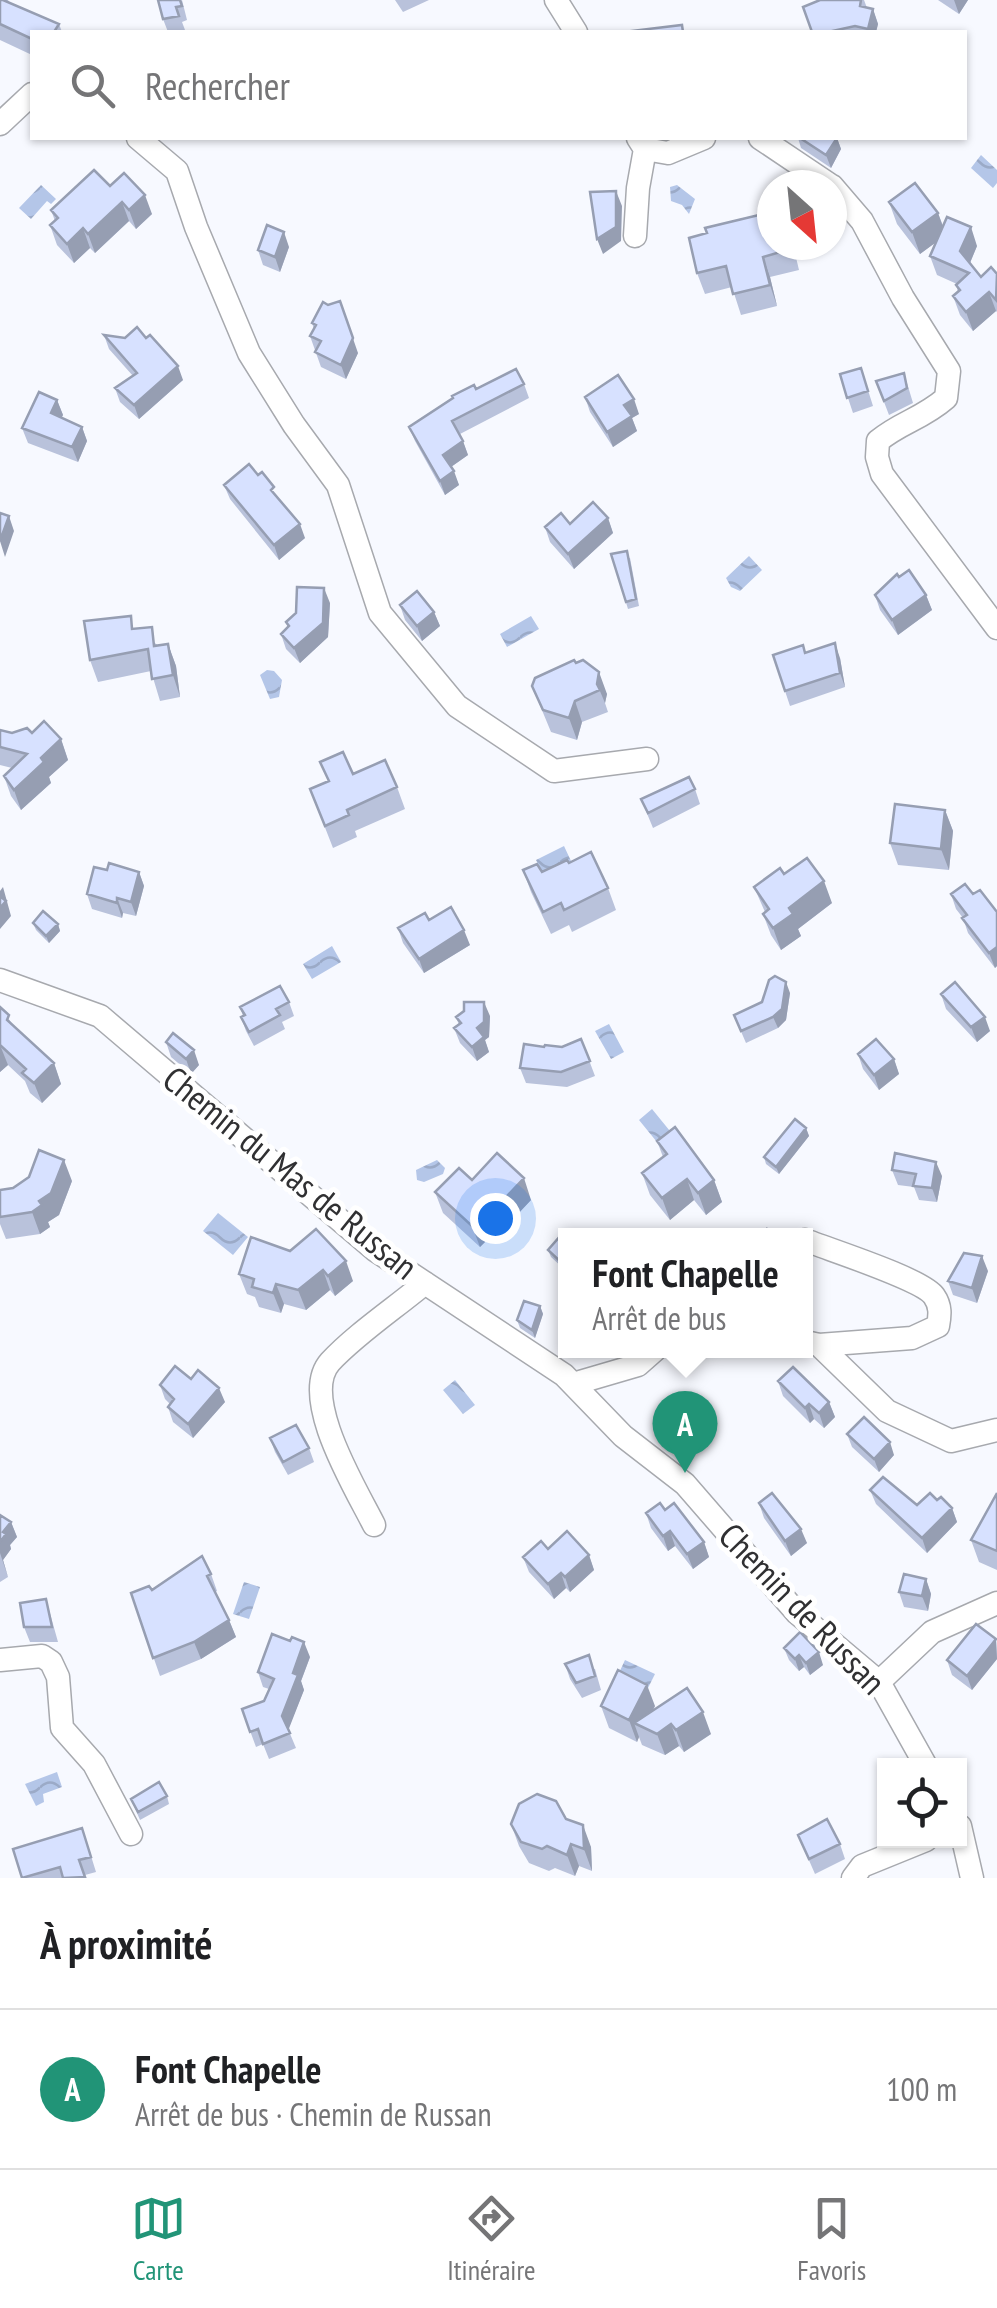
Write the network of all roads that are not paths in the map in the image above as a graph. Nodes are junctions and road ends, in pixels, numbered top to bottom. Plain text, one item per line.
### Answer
1 (556, 0) edge
2 (575, 30) edge
3 (30, 96) edge
4 (0, 124) edge
5 (140, 140) edge
6 (699, 140) edge
7 (763, 140) edge
8 (642, 143) edge
9 (807, 170) edge
10 (847, 205) edge
11 (635, 236) dead end
12 (997, 628) edge
13 (646, 759) dead end
14 (0, 980) edge
15 (813, 1243) edge
16 (425, 1283) junction
17 (813, 1344) edge
18 (813, 1345) edge
19 (646, 1358) edge
20 (573, 1384) junction
21 (997, 1430) edge
22 (374, 1524) dead end
23 (997, 1603) edge
24 (0, 1660) edge
25 (879, 1682) junction
26 (922, 1758) edge
27 (130, 1834) dead end
28 (906, 1848) edge
29 (965, 1848) edge
30 (853, 1878) edge
31 (972, 1878) edge

1 - 2 street
3 - 4 street
5 - 13 street
6 - 8 street
7 - 9 street
8 - 11 street
10 - 12 street
14 - 16 street, Chemin du Mas de Russan
15 - 17 street
16 - 20 street, Chemin du Mas de Russan
16 - 22 street
18 - 21 street
19 - 20 street
20 - 25 street, Chemin de Russan
23 - 25 street
24 - 27 street
25 - 26 street, Chemin de Russan
28 - 30 street
29 - 31 street

